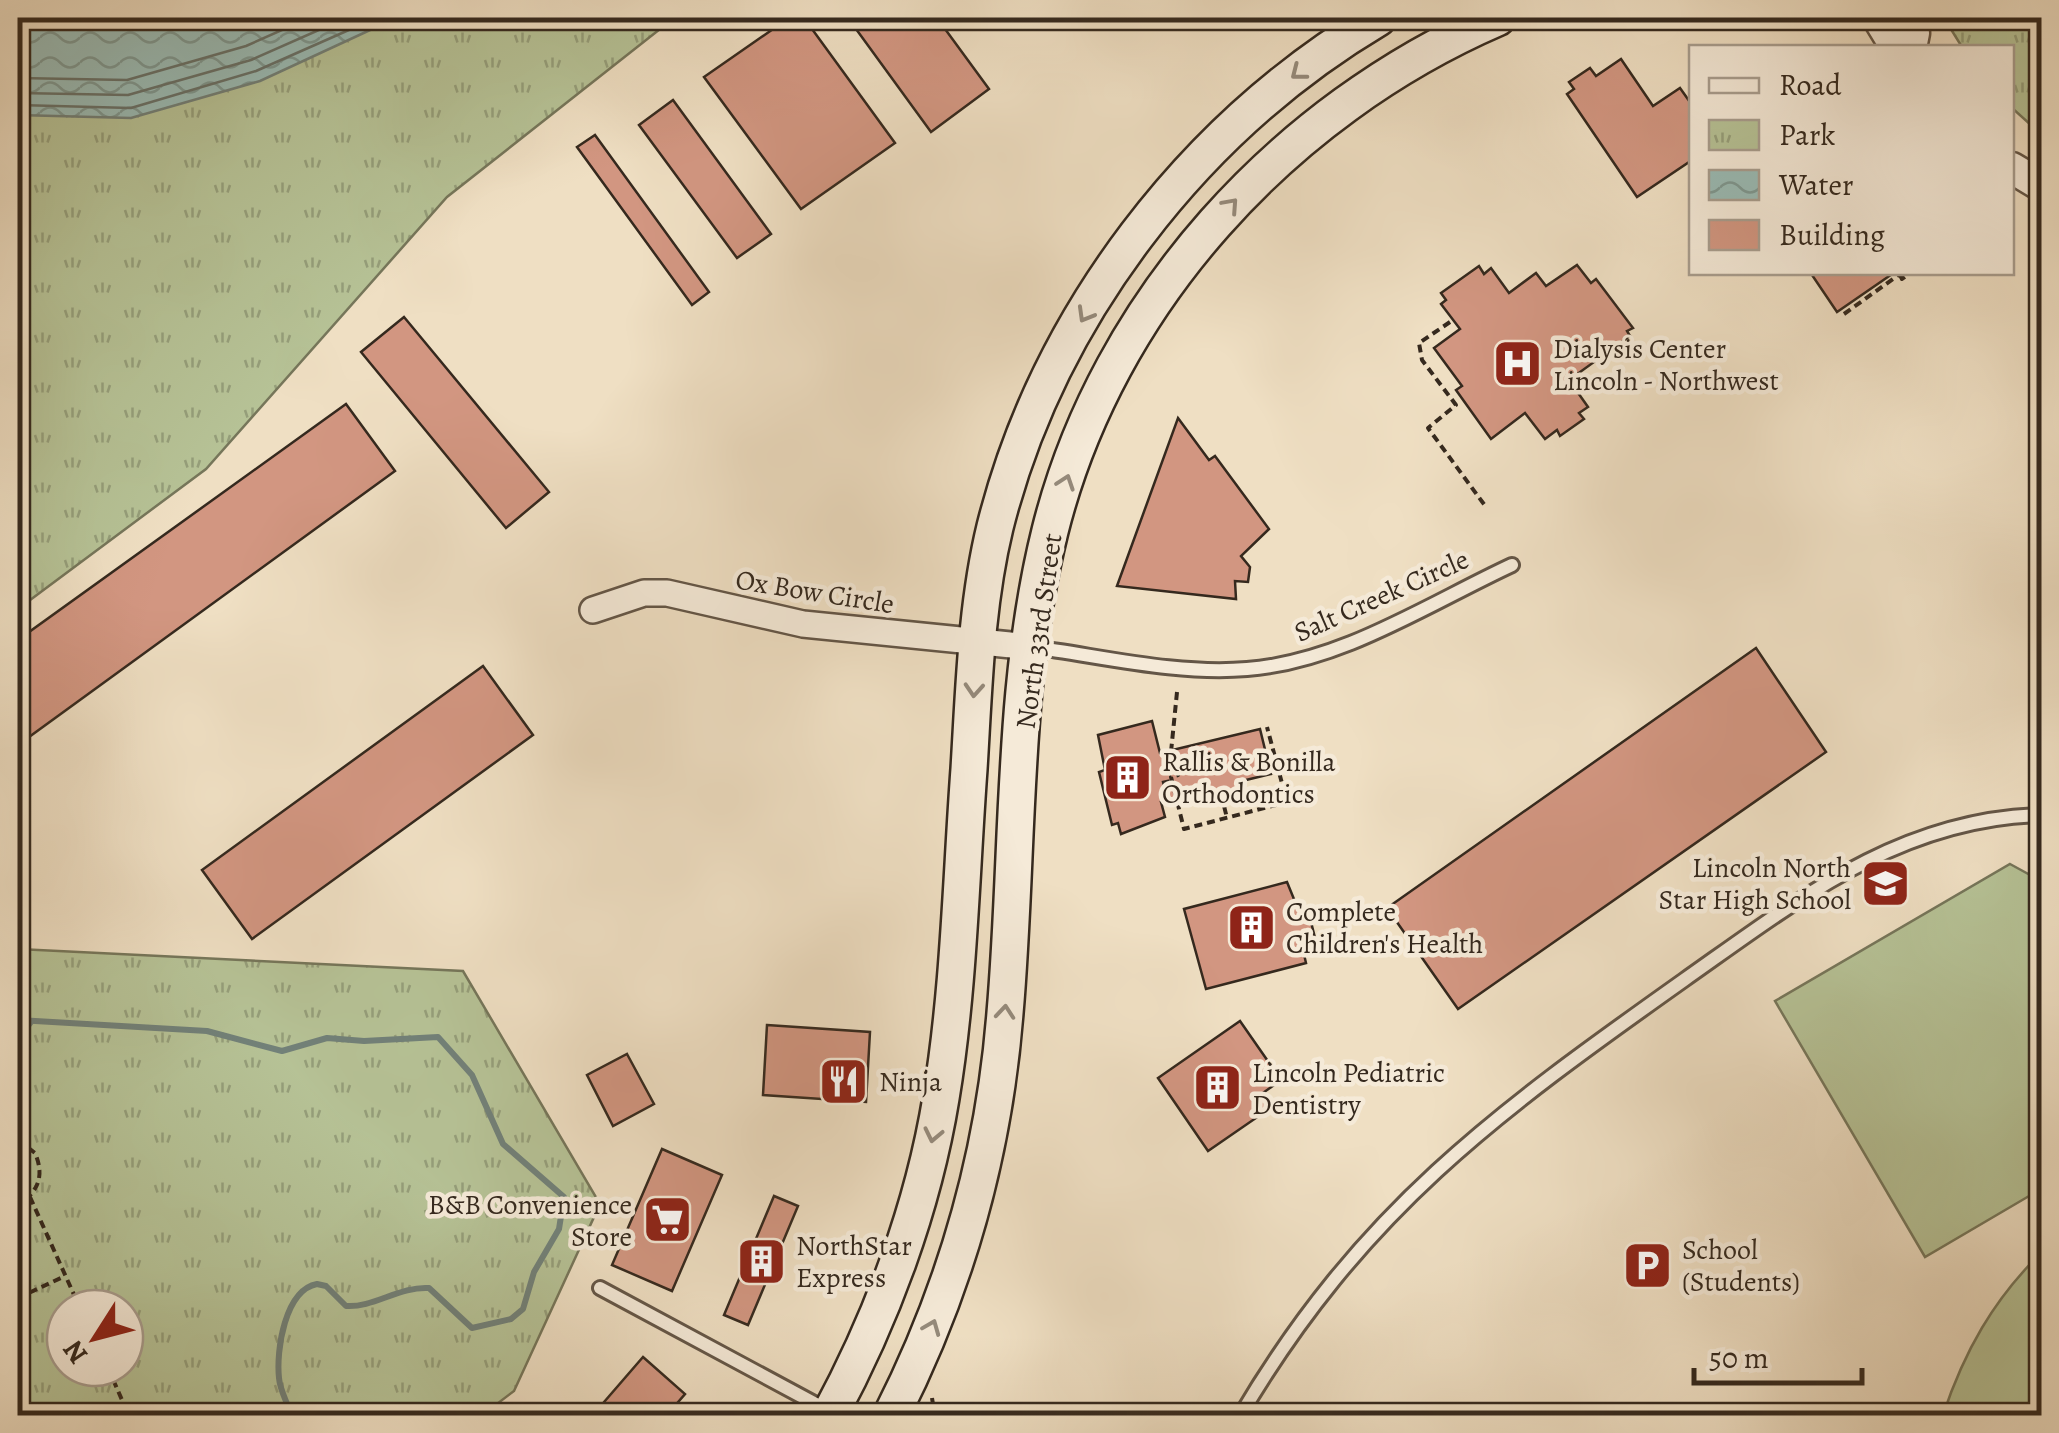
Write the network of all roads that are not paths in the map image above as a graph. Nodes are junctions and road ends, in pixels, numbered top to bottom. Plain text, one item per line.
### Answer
1 (1378, 18) edge
2 (1497, 18) edge
3 (1878, 18) edge
4 (1910, 18) edge
5 (1901, 45) edge
6 (1908, 45) edge
7 (2014, 169) edge
8 (2042, 186) edge
9 (1512, 565) dead end
10 (593, 610) dead end
11 (978, 642) junction
12 (1030, 647) junction
13 (2042, 815) edge
14 (600, 1288) dead end
15 (833, 1415) edge
16 (891, 1416) edge
17 (1240, 1416) edge

1 -> 11 main road, North 33rd Street
12 -> 2 main road, North 33rd Street
3 - 5 street
4 - 6 street
7 - 8 street
9 - 12 lane, Salt Creek Circle
10 - 11 street, Ox Bow Circle
11 - 12 street, Ox Bow Circle
11 -> 15 main road, North 33rd Street
16 -> 12 main road, North 33rd Street
13 - 17 lane
14 - 15 lane

